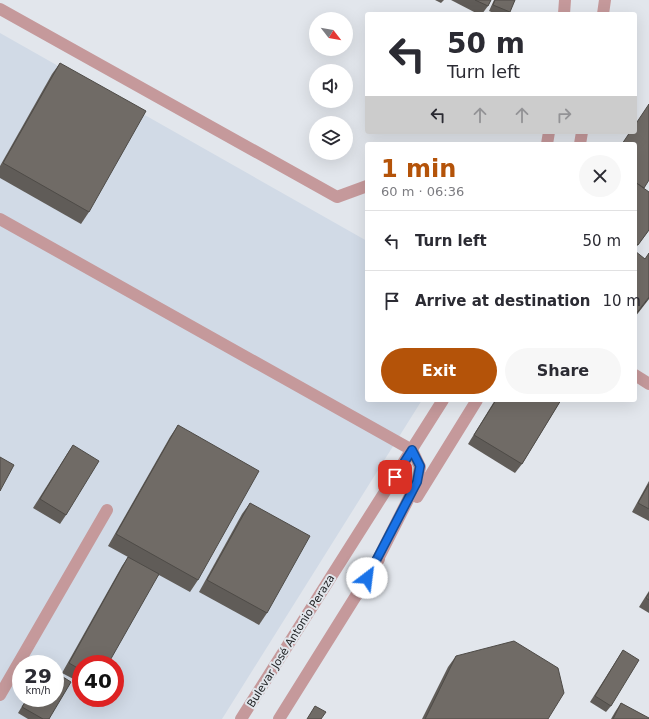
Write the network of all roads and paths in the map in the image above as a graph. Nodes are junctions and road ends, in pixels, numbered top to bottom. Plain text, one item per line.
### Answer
1 (565, 0) edge
2 (605, 0) edge
3 (0, 9) edge
4 (564, 12) edge
5 (603, 12) edge
6 (365, 187) edge
7 (0, 219) edge
8 (637, 376) edge
9 (649, 384) edge
10 (442, 402) edge
11 (476, 402) edge
12 (412, 450) junction
13 (107, 510) dead end
14 (375, 565) junction
15 (0, 695) edge
16 (241, 719) edge
17 (279, 719) edge

1 - 4 street
2 - 5 street
3 - 6 street
7 - 12 street
8 - 9 street
10 - 12 street, Bulevar José Antonio Peraza
11 - 14 street
12 - 14 street
12 - 16 street, Bulevar José Antonio Peraza
13 - 15 street
14 - 17 street

